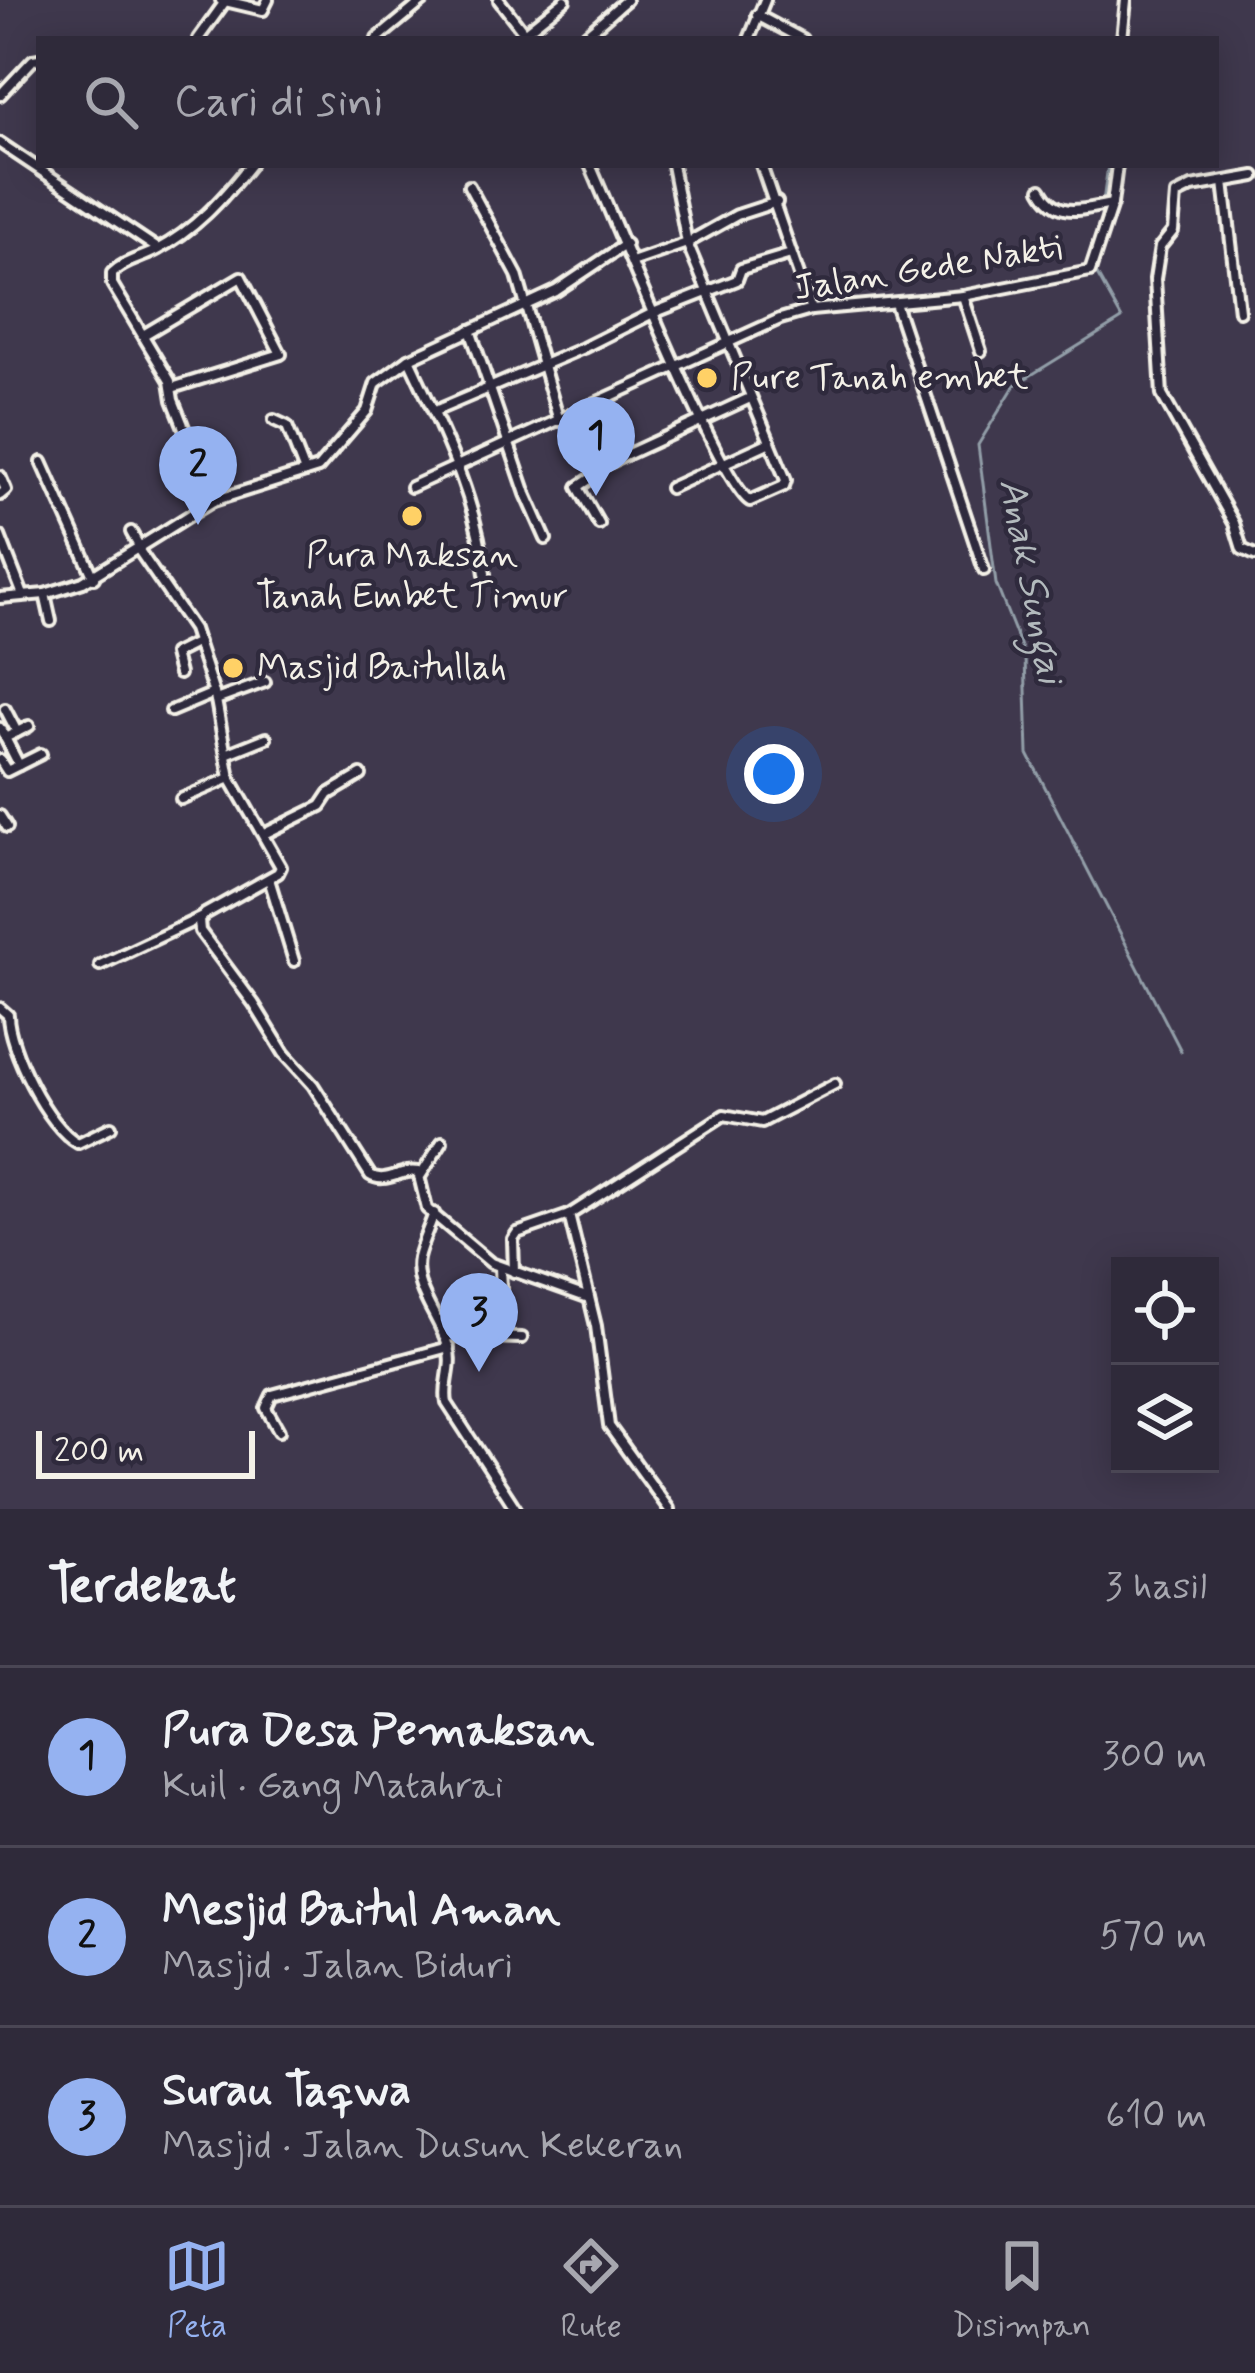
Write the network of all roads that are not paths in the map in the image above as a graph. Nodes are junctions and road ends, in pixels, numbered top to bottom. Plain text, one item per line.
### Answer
1 (268, 0) edge
2 (424, 0) edge
3 (499, 0) edge
4 (566, 0) edge
5 (626, 0) edge
6 (766, 0) edge
7 (1126, 0) edge
8 (222, 1) edge
9 (757, 15) junction
10 (200, 36) edge
11 (381, 36) edge
12 (527, 36) edge
13 (584, 36) edge
14 (749, 36) edge
15 (796, 36) edge
16 (1122, 36) edge
17 (36, 60) edge
18 (0, 95) edge
19 (0, 143) edge
20 (36, 167) edge
21 (37, 168) edge
22 (248, 168) edge
23 (591, 168) edge
24 (673, 168) edge
25 (762, 168) edge
26 (1116, 168) edge
27 (1255, 176) edge
28 (1225, 182) junction
29 (469, 186) dead end
30 (1041, 189) dead end
31 (777, 202) junction
32 (1106, 204) junction
33 (687, 243) junction
34 (626, 244) junction
35 (159, 250) junction
36 (791, 254) junction
37 (632, 262) junction
38 (707, 291) junction
39 (963, 296) junction
40 (895, 304) junction
41 (528, 306) junction
42 (812, 310) junction
43 (1239, 311) dead end
44 (652, 313) junction
45 (470, 330) junction
46 (145, 334) junction
47 (726, 342) junction
48 (981, 351) dead end
49 (409, 359) junction
50 (543, 362) junction
51 (678, 365) junction
52 (491, 385) junction
53 (172, 388) junction
54 (750, 398) junction
55 (434, 411) junction
56 (574, 414) junction
57 (703, 419) junction
58 (274, 420) dead end
59 (560, 421) junction
60 (770, 442) junction
61 (510, 443) junction
62 (42, 462) dead end
63 (724, 463) junction
64 (459, 467) junction
65 (598, 469) junction
66 (305, 472) junction
67 (0, 476) edge
68 (411, 487) dead end
69 (670, 488) dead end
70 (0, 495) edge
71 (212, 501) junction
72 (599, 524) dead end
73 (131, 532) dead end
74 (0, 536) edge
75 (546, 539) dead end
76 (139, 548) junction
77 (1255, 555) edge
78 (984, 571) dead end
79 (485, 574) dead end
80 (94, 578) junction
81 (45, 594) junction
82 (23, 595) junction
83 (0, 598) edge
84 (51, 621) dead end
85 (198, 641) junction
86 (179, 674) dead end
87 (265, 682) dead end
88 (215, 696) junction
89 (5, 709) dead end
90 (171, 711) dead end
91 (29, 726) dead end
92 (0, 728) edge
93 (17, 732) junction
94 (5, 738) junction
95 (266, 738) dead end
96 (41, 754) dead end
97 (226, 754) junction
98 (0, 760) edge
99 (20, 765) junction
100 (3, 773) edge
101 (361, 776) dead end
102 (230, 778) junction
103 (182, 799) dead end
104 (264, 834) junction
105 (269, 879) junction
106 (201, 917) junction
107 (294, 961) dead end
108 (100, 965) dead end
109 (0, 1008) edge
110 (835, 1084) dead end
111 (111, 1127) dead end
112 (442, 1142) dead end
113 (421, 1176) junction
114 (431, 1211) junction
115 (569, 1215) junction
116 (500, 1268) junction
117 (514, 1272) junction
118 (589, 1298) junction
119 (502, 1312) dead end
120 (444, 1336) junction
121 (522, 1338) dead end
122 (448, 1347) junction
123 (279, 1430) dead end
124 (516, 1509) edge
125 (669, 1509) edge

1 - 8 street
2 - 11 street
3 - 12 street
4 - 12 street
5 - 13 street
6 - 9 street
7 - 16 street
8 - 10 street
9 - 14 street
9 - 15 street
17 - 18 street
19 - 20 street
21 - 35 street
22 - 35 street
23 - 34 street
24 - 33 street
25 - 31 street
26 - 32 street, Jalan Gede Nakti
27 - 28 street
28 - 43 street
28 - 77 street
29 - 41 street
30 - 32 street
31 - 33 street
31 - 36 street
32 - 39 street, Jalan Gede Nakti
33 - 37 street
33 - 38 street
34 - 37 street
34 - 41 street
35 - 46 street
36 - 38 street
36 - 42 street
37 - 44 street
38 - 44 street
38 - 47 street
39 - 40 street, Jalan Gede Nakti
39 - 48 street
40 - 42 street, Jalan Gede Nakti
40 - 78 street
41 - 45 street
41 - 50 street
42 - 47 street, Jalan Gede Nakti
44 - 50 street
44 - 51 street
45 - 49 street
45 - 52 street
46 - 53 street
46 - 53 street
47 - 51 street, Jalan Gede Nakti
47 - 54 street
49 - 55 street
49 - 66 street
50 - 52 street
50 - 59 street
51 - 56 street, Jalan Gede Nakti
51 - 57 street
52 - 55 street
52 - 61 street
53 - 71 street
54 - 57 street
54 - 60 street
55 - 64 street
56 - 59 street, Jalan Gede Nakti
56 - 65 street
57 - 63 street
57 - 65 street
58 - 66 street
59 - 61 street, Jalan Gede Nakti
60 - 63 street
60 - 63 street
61 - 64 street, Jalan Gede Nakti
61 - 75 street
62 - 80 street
63 - 69 street
64 - 68 street, Jalan Gede Nakti
64 - 79 street
65 - 72 street
66 - 71 street
67 - 70 street
71 - 76 street
73 - 76 street
74 - 82 street
76 - 80 street
76 - 85 street
80 - 81 street
81 - 82 street
81 - 84 street
82 - 83 street
85 - 86 street
85 - 88 street
87 - 88 street
88 - 90 street
88 - 97 street
89 - 93 street
91 - 93 street
92 - 94 street
93 - 94 street
94 - 99 street
95 - 97 street
96 - 99 street
97 - 102 street
98 - 100 street
99 - 100 street
101 - 104 street
102 - 103 street
102 - 104 street
104 - 105 street
105 - 106 street
105 - 107 street
106 - 108 street
106 - 113 street
109 - 111 street
110 - 115 street
112 - 113 street
113 - 114 street
114 - 116 street
114 - 120 street
115 - 117 street
115 - 118 street
116 - 117 street
116 - 119 street
117 - 118 street
118 - 125 street
120 - 121 street
120 - 122 street
122 - 123 street
122 - 124 street

